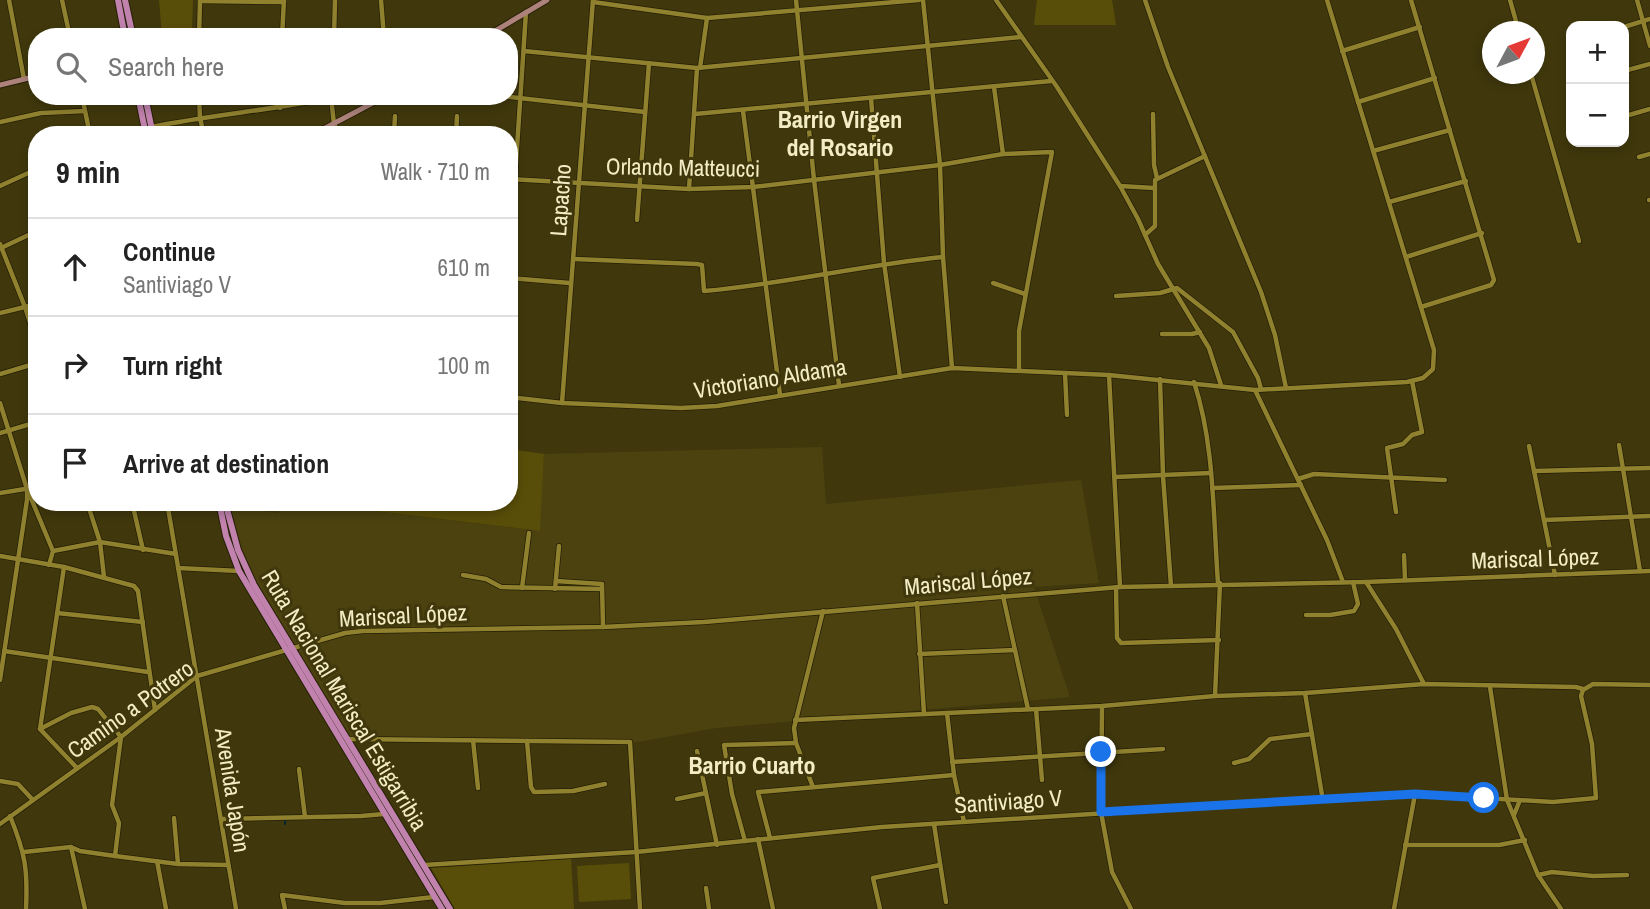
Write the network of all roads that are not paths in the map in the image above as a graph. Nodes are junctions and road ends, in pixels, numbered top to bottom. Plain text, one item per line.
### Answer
1 (9, 0) edge
2 (62, 0) edge
3 (118, 0) edge
4 (125, 0) edge
5 (200, 0) edge
6 (335, 0) edge
7 (381, 0) edge
8 (547, 0) edge
9 (796, 0) edge
10 (921, 0) edge
11 (996, 0) edge
12 (1145, 0) edge
13 (1328, 0) edge
14 (1411, 0) edge
15 (1510, 0) edge
16 (1637, 0) edge
17 (284, 1) edge
18 (593, 1) edge
19 (797, 9) junction
20 (526, 12) junction
21 (707, 18) junction
22 (1650, 19) edge
23 (1516, 21) edge
24 (1643, 21) junction
25 (1629, 25) edge
26 (1420, 27) junction
27 (68, 28) edge
28 (123, 28) edge
29 (131, 28) edge
30 (199, 28) edge
31 (282, 28) edge
32 (334, 28) edge
33 (383, 28) edge
34 (500, 28) edge
35 (1021, 37) junction
36 (928, 46) junction
37 (1650, 46) edge
38 (524, 51) junction
39 (1342, 51) junction
40 (588, 57) junction
41 (803, 58) junction
42 (649, 63) junction
43 (1650, 64) edge
44 (698, 68) junction
45 (1629, 70) edge
46 (28, 78) edge
47 (1435, 78) junction
48 (24, 79) junction
49 (1052, 80) junction
50 (1534, 84) edge
51 (0, 85) edge
52 (994, 87) junction
53 (932, 93) junction
54 (518, 98) edge
55 (871, 98) junction
56 (522, 99) junction
57 (1358, 102) junction
58 (84, 105) edge
59 (141, 105) edge
60 (146, 105) edge
61 (199, 105) edge
62 (280, 105) edge
63 (294, 105) edge
64 (332, 105) edge
65 (369, 105) edge
66 (808, 105) junction
67 (585, 106) junction
68 (280, 108) junction
69 (1650, 109) edge
70 (85, 111) junction
71 (743, 111) junction
72 (645, 112) junction
73 (695, 114) junction
74 (1153, 114) dead end
75 (1629, 115) dead end
76 (395, 116) dead end
77 (457, 116) dead end
78 (200, 118) junction
79 (0, 121) edge
80 (334, 124) junction
81 (88, 126) edge
82 (147, 126) edge
83 (148, 126) edge
84 (169, 126) edge
85 (202, 126) edge
86 (330, 126) edge
87 (394, 126) edge
88 (456, 126) edge
89 (1450, 130) junction
90 (518, 131) edge
91 (1373, 151) junction
92 (1003, 154) junction
93 (1650, 154) edge
94 (1205, 156) junction
95 (1639, 157) dead end
96 (940, 165) junction
97 (878, 172) junction
98 (28, 173) edge
99 (1157, 178) junction
100 (518, 179) edge
101 (814, 180) junction
102 (1466, 181) junction
103 (578, 183) junction
104 (0, 186) edge
105 (638, 186) junction
106 (1120, 186) junction
107 (753, 187) junction
108 (1154, 188) junction
109 (689, 189) junction
110 (1389, 202) junction
111 (637, 220) dead end
112 (1482, 233) junction
113 (28, 235) edge
114 (1145, 235) junction
115 (1579, 241) dead end
116 (0, 246) edge
117 (943, 257) junction
118 (1406, 257) junction
119 (574, 259) junction
120 (884, 263) junction
121 (827, 273) junction
122 (518, 279) edge
123 (570, 283) junction
124 (993, 284) dead end
125 (765, 285) junction
126 (1175, 289) junction
127 (1025, 294) junction
128 (1116, 296) dead end
129 (28, 306) edge
130 (25, 307) junction
131 (1421, 307) junction
132 (0, 313) edge
133 (28, 316) edge
134 (1200, 332) junction
135 (1162, 334) dead end
136 (28, 366) edge
137 (952, 368) junction
138 (1019, 370) junction
139 (1065, 373) junction
140 (0, 374) edge
141 (1110, 375) junction
142 (900, 377) junction
143 (1160, 379) junction
144 (1195, 382) junction
145 (1412, 382) junction
146 (839, 385) junction
147 (1221, 385) junction
148 (1286, 388) junction
149 (1258, 389) junction
150 (780, 395) junction
151 (518, 398) edge
152 (0, 402) edge
153 (562, 403) junction
154 (1067, 415) dead end
155 (28, 425) edge
156 (10, 430) junction
157 (0, 433) edge
158 (1619, 444) dead end
159 (1529, 446) dead end
160 (1650, 468) edge
161 (1624, 469) junction
162 (1534, 471) junction
163 (1211, 473) junction
164 (1163, 476) junction
165 (1115, 477) junction
166 (1392, 477) junction
167 (1298, 479) junction
168 (1445, 480) dead end
169 (1301, 485) junction
170 (1212, 488) junction
171 (27, 489) junction
172 (0, 493) edge
173 (36, 511) edge
174 (90, 511) edge
175 (134, 511) edge
176 (169, 511) edge
177 (221, 511) edge
178 (227, 511) edge
179 (1396, 512) dead end
180 (1631, 516) junction
181 (1650, 516) edge
182 (1545, 520) junction
183 (529, 533) dead end
184 (100, 542) junction
185 (559, 546) dead end
186 (143, 550) junction
187 (53, 551) junction
188 (176, 554) junction
189 (1404, 555) dead end
190 (0, 556) edge
191 (18, 560) junction
192 (49, 565) junction
193 (64, 567) junction
194 (178, 568) junction
195 (239, 571) junction
196 (1640, 571) junction
197 (1650, 571) edge
198 (463, 575) dead end
199 (1555, 575) junction
200 (103, 577) junction
201 (1405, 580) junction
202 (556, 581) junction
203 (1343, 582) junction
204 (1353, 582) junction
205 (1365, 582) junction
206 (1219, 583) junction
207 (1171, 586) junction
208 (1118, 587) junction
209 (522, 588) junction
210 (555, 589) junction
211 (602, 589) junction
212 (1003, 596) junction
213 (918, 603) junction
214 (823, 611) junction
215 (57, 612) junction
216 (1306, 615) dead end
217 (142, 622) junction
218 (603, 627) junction
219 (1219, 640) junction
220 (1015, 650) junction
221 (4, 651) junction
222 (289, 651) junction
223 (919, 654) junction
224 (49, 658) junction
225 (148, 672) junction
226 (197, 676) junction
227 (0, 680) edge
228 (1424, 684) junction
229 (1650, 685) edge
230 (1490, 687) junction
231 (1583, 690) junction
232 (1305, 693) junction
233 (1215, 696) junction
234 (1101, 706) junction
235 (1028, 709) junction
236 (1037, 709) junction
237 (155, 710) junction
238 (947, 713) junction
239 (925, 714) junction
240 (795, 720) junction
241 (40, 729) junction
242 (1312, 734) junction
243 (121, 737) junction
244 (346, 739) junction
245 (473, 740) junction
246 (527, 741) junction
247 (796, 743) junction
248 (1163, 749) dead end
249 (696, 751) dead end
250 (1101, 752) junction
251 (1041, 757) junction
252 (952, 762) junction
253 (1234, 763) dead end
254 (77, 768) junction
255 (299, 769) dead end
256 (954, 775) junction
257 (1042, 780) dead end
258 (0, 781) edge
259 (604, 784) dead end
260 (813, 786) junction
261 (478, 788) dead end
262 (706, 793) junction
263 (1415, 794) junction
264 (32, 799) junction
265 (677, 799) dead end
266 (1507, 800) junction
267 (1520, 800) junction
268 (1323, 801) junction
269 (1101, 812) junction
270 (384, 814) junction
271 (10, 816) junction
272 (1514, 816) junction
273 (306, 817) junction
274 (174, 818) dead end
275 (221, 819) junction
276 (964, 822) junction
277 (0, 824) edge
278 (934, 824) junction
279 (770, 838) junction
280 (758, 839) junction
281 (1525, 840) junction
282 (745, 841) junction
283 (717, 845) junction
284 (1405, 845) junction
285 (71, 847) junction
286 (24, 852) junction
287 (636, 852) junction
288 (115, 856) junction
289 (157, 861) junction
290 (178, 864) junction
291 (228, 865) junction
292 (423, 865) junction
293 (940, 865) junction
294 (1538, 875) junction
295 (1627, 875) dead end
296 (706, 888) dead end
297 (435, 897) junction
298 (946, 902) dead end
299 (382, 906) edge
300 (26, 909) edge
301 (85, 909) edge
302 (166, 909) edge
303 (236, 909) edge
304 (285, 909) edge
305 (442, 909) edge
306 (450, 909) edge
307 (640, 909) edge
308 (709, 909) edge
309 (774, 909) edge
310 (880, 909) edge
311 (1131, 909) edge
312 (1394, 909) edge
313 (1561, 909) edge

1 - 48 street
2 - 27 street
3 - 28 highway
4 - 29 highway
5 - 17 street
5 - 30 street
6 - 32 street
7 - 33 street
8 - 20 main road
9 - 19 street
10 - 19 street
10 - 36 street
11 - 35 street
12 - 94 street
13 - 39 street
14 - 26 street
15 - 23 street
16 - 24 street
17 - 31 street
18 - 21 street
18 - 40 street, Lapacho
19 - 21 street
19 - 41 street
20 - 34 main road
20 - 38 street
21 - 44 street
22 - 24 street
24 - 25 street
24 - 37 street
26 - 39 street
26 - 47 street
35 - 36 street
35 - 49 street
36 - 41 street
36 - 53 street
38 - 40 street
38 - 56 street
39 - 57 street
40 - 42 street
40 - 67 street, Lapacho
41 - 44 street
41 - 66 street
42 - 44 street
42 - 72 street
43 - 45 street
44 - 73 street
46 - 48 main road
47 - 57 street
47 - 89 street
48 - 51 main road
49 - 52 street
49 - 106 street
50 - 115 street
52 - 53 street
52 - 92 street
53 - 55 street
53 - 96 street
54 - 56 street
55 - 66 street
55 - 97 street
56 - 67 street
56 - 90 street
57 - 91 street
58 - 70 street
59 - 82 highway
60 - 83 highway
61 - 78 street
62 - 68 street
63 - 68 street
64 - 80 street
65 - 80 main road
66 - 71 street
66 - 101 street
67 - 72 street
67 - 103 street, Lapacho
68 - 78 street
69 - 75 street
70 - 79 street
70 - 81 street
71 - 73 street
71 - 107 street
72 - 105 street
73 - 109 street
74 - 99 street
76 - 87 street
77 - 88 street
78 - 84 street
78 - 85 street
80 - 86 main road
89 - 91 street
89 - 102 street
91 - 110 street
92 - 96 street, Orlando Matteucci
92 - 127 street, Orlando Matteucci
93 - 95 street
94 - 99 street
94 - 148 street
96 - 97 street, Orlando Matteucci
96 - 117 street
97 - 101 street, Orlando Matteucci
97 - 120 street
98 - 104 street
99 - 108 street
100 - 103 street, Orlando Matteucci
101 - 107 street, Orlando Matteucci
101 - 121 street
102 - 110 street
102 - 112 street
103 - 105 street, Orlando Matteucci
103 - 119 street, Lapacho
105 - 109 street, Orlando Matteucci
105 - 111 street
106 - 108 street
106 - 114 street
107 - 109 street, Orlando Matteucci
107 - 125 street
108 - 114 street
110 - 118 street
112 - 118 street
112 - 131 street
113 - 116 street
114 - 126 street
116 - 130 street
117 - 120 street
117 - 137 street
118 - 131 street
119 - 123 street, Lapacho
119 - 125 street
120 - 121 street
120 - 142 street
121 - 125 street
121 - 146 street
122 - 123 street
123 - 153 street, Lapacho
124 - 127 street
125 - 150 street
126 - 128 street
126 - 134 street
126 - 149 street
127 - 138 street
129 - 130 street
130 - 132 street
130 - 133 street
131 - 145 street
134 - 135 street
134 - 147 street
136 - 140 street
137 - 138 street, Victoriano Aldama
137 - 142 street, Victoriano Aldama
138 - 139 street, Victoriano Aldama
139 - 141 street, Victoriano Aldama
139 - 154 street
141 - 143 street, Victoriano Aldama
141 - 165 street
142 - 146 street, Victoriano Aldama
143 - 144 street, Victoriano Aldama
143 - 164 street
144 - 147 street, Victoriano Aldama
144 - 163 street
145 - 148 street, Victoriano Aldama
145 - 166 street
146 - 150 street, Victoriano Aldama
147 - 149 street, Victoriano Aldama
148 - 149 street, Victoriano Aldama
149 - 167 street
150 - 153 street, Victoriano Aldama
151 - 153 street, Victoriano Aldama
152 - 156 street
155 - 156 street
156 - 157 street
156 - 171 street
158 - 161 street
159 - 162 street
160 - 161 street
161 - 162 street
161 - 180 street
162 - 182 street
163 - 164 street
163 - 170 street
164 - 165 street
164 - 207 street
165 - 208 street
166 - 167 street
166 - 168 street
166 - 179 street
167 - 169 street
169 - 170 street
169 - 203 street
170 - 206 street
171 - 172 street
171 - 191 street
173 - 187 street
174 - 184 street
175 - 186 street
176 - 188 street, Avenida Japón
177 - 195 highway, Ruta Nacional Mariscal Estigarribia
178 - 222 highway, Ruta Nacional Mariscal Estigarribia
180 - 181 street
180 - 182 street
180 - 196 street
182 - 199 street
183 - 209 street
184 - 186 street
184 - 187 street
184 - 200 street
185 - 202 street
186 - 188 street
187 - 192 street
188 - 194 street, Avenida Japón
189 - 201 street
190 - 191 street
191 - 192 street
191 - 221 street
192 - 193 street
193 - 200 street
193 - 215 street
194 - 195 street
194 - 226 street, Avenida Japón
195 - 222 highway, Ruta Nacional Mariscal Estigarribia
196 - 197 street, Mariscal López
196 - 199 street, Mariscal López
198 - 209 street
199 - 201 street, Mariscal López
200 - 217 street
201 - 205 street, Mariscal López
202 - 210 street
202 - 211 street
203 - 204 street, Mariscal López
203 - 206 street, Mariscal López
204 - 205 street, Mariscal López
204 - 216 street
205 - 228 street
206 - 207 street, Mariscal López
206 - 219 street
207 - 208 street, Mariscal López
208 - 212 street, Mariscal López
208 - 219 street
209 - 210 street
210 - 211 street
211 - 218 street
212 - 213 street, Mariscal López
212 - 220 street
213 - 214 street, Mariscal López
213 - 223 street
214 - 218 street, Mariscal López
214 - 240 street
215 - 217 street
215 - 224 street
217 - 225 street
218 - 222 street, Mariscal López
219 - 233 street
220 - 223 street
220 - 235 street
221 - 224 street
221 - 227 street
222 - 226 street, Camino a Potrero
222 - 244 highway, Ruta Nacional Mariscal Estigarribia
222 - 270 highway, Ruta Nacional Mariscal Estigarribia
223 - 239 street
224 - 225 street
224 - 241 street
225 - 237 street
226 - 237 street, Camino a Potrero
226 - 275 street, Avenida Japón
228 - 230 street
228 - 232 street
229 - 231 street
230 - 231 street
230 - 266 street
231 - 267 street, Santiviago V
232 - 233 street
232 - 242 street
233 - 234 street
234 - 236 street
234 - 250 street
235 - 236 street
235 - 238 street
236 - 251 street
237 - 243 street, Camino a Potrero
238 - 239 street
238 - 252 street
239 - 240 street
240 - 247 street
241 - 243 street
241 - 254 street
242 - 253 street
242 - 268 street
243 - 254 street, Camino a Potrero
243 - 288 street
244 - 245 street
244 - 292 highway, Ruta Nacional Mariscal Estigarribia
245 - 246 street
245 - 261 street
246 - 259 street
246 - 287 street
247 - 260 street
247 - 282 street
248 - 250 street
249 - 262 street
250 - 251 street
250 - 269 street
251 - 252 street
251 - 257 street
252 - 256 street
254 - 264 street, Camino a Potrero
255 - 273 street
256 - 260 street
256 - 276 street
258 - 264 street
260 - 279 street
262 - 265 street
262 - 283 street
263 - 266 street, Santiviago V
263 - 268 street, Santiviago V
263 - 284 street
264 - 271 street, Camino a Potrero
266 - 267 street, Santiviago V
266 - 272 street
267 - 272 street
268 - 269 street, Santiviago V
269 - 276 street, Santiviago V
269 - 311 street
270 - 273 street
270 - 297 highway, Ruta Nacional Mariscal Estigarribia
271 - 277 street, Camino a Potrero
271 - 286 street
272 - 281 street
273 - 275 street
274 - 290 street
275 - 291 street, Avenida Japón
276 - 278 street, Santiviago V
278 - 279 street, Santiviago V
278 - 293 street
279 - 280 street, Santiviago V
280 - 282 street, Santiviago V
280 - 309 street
281 - 284 street
281 - 294 street
282 - 283 street, Santiviago V
283 - 287 street, Santiviago V
284 - 312 street
285 - 286 street
285 - 288 street
285 - 301 street
286 - 300 street
287 - 292 street, Santiviago V
287 - 307 street
288 - 289 street
289 - 290 street
289 - 302 street
290 - 291 street
291 - 303 street, Avenida Japón
292 - 306 highway, Ruta Nacional Mariscal Estigarribia
293 - 298 street
293 - 310 street
294 - 295 street
294 - 313 street
296 - 308 street
297 - 299 street
297 - 305 highway, Ruta Nacional Mariscal Estigarribia
299 - 304 street

